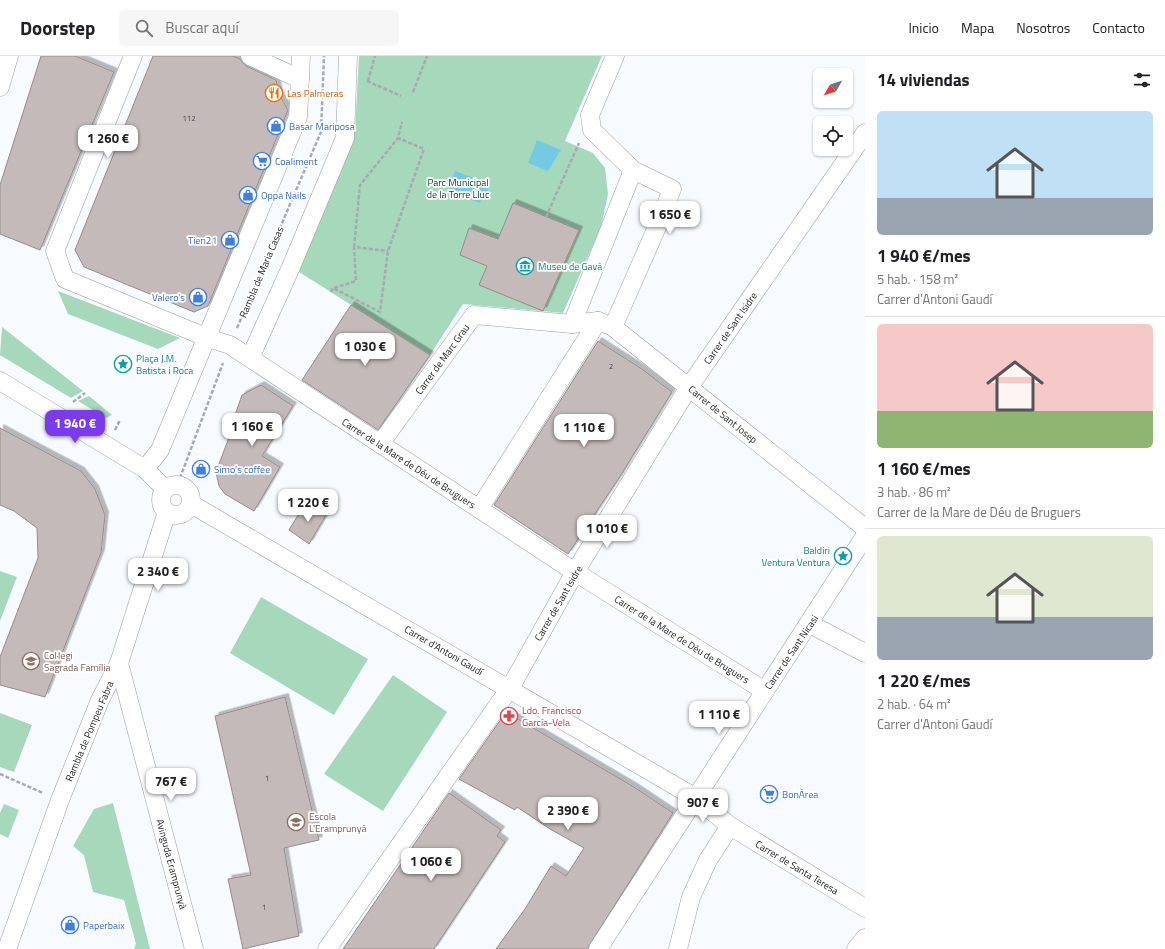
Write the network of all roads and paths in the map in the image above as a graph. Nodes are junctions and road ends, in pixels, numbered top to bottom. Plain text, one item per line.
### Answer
1 (9, 56) edge
2 (133, 56) edge
3 (250, 56) edge
4 (301, 56) edge
5 (324, 56) edge
6 (348, 56) edge
7 (375, 56) edge
8 (427, 56) edge
9 (615, 56) edge
10 (300, 79) junction
11 (368, 81) dead end
12 (0, 87) edge
13 (413, 92) dead end
14 (402, 122) dead end
15 (865, 133) edge
16 (581, 137) dead end
17 (398, 138) junction
18 (634, 170) junction
19 (546, 217) dead end
20 (354, 247) junction
21 (388, 251) junction
22 (333, 288) junction
23 (330, 292) dead end
24 (572, 324) junction
25 (606, 324) junction
26 (208, 338) junction
27 (230, 345) junction
28 (250, 358) junction
29 (0, 381) edge
30 (689, 387) junction
31 (85, 393) dead end
32 (74, 400) dead end
33 (120, 420) dead end
34 (118, 425) dead end
35 (380, 444) junction
36 (145, 469) junction
37 (172, 487) junction
38 (191, 504) junction
39 (479, 509) junction
40 (167, 512) junction
41 (865, 528) edge
42 (865, 536) edge
43 (575, 572) junction
44 (810, 624) junction
45 (865, 653) edge
46 (119, 663) junction
47 (510, 688) junction
48 (765, 691) junction
49 (0, 774) edge
50 (696, 798) junction
51 (60, 800) junction
52 (730, 826) junction
53 (865, 908) edge
54 (865, 938) edge
55 (7, 949) edge
56 (194, 949) edge
57 (327, 949) edge
58 (598, 949) edge
59 (678, 949) edge
60 (856, 949) edge

1 - 12 street
2 - 26 street, Carrer de la Mare de Déu de Bruguers
3 - 10 street
4 - 10 street
5 - 27 path, Rambla de Maria Casas
6 - 28 street
7 - 11 path
8 - 13 path
9 - 18 street
10 - 26 street
14 - 17 path
15 - 30 street, Carrer de Sant Isidre
16 - 19 path
17 - 20 path
17 - 21 path
18 - 24 street
18 - 25 street
20 - 21 path
20 - 22 path
21 - 22 path
22 - 23 path
24 - 25 street
24 - 35 street, Carrer de Marc Grau
25 - 30 street, Carrer de Sant Josep
25 - 39 street
26 - 27 street, Carrer de la Mare de Déu de Bruguers
26 - 36 street
27 - 28 street, Carrer de la Mare de Déu de Bruguers
27 - 37 path, Rambla de Maria Casas
28 - 35 street, Carrer de la Mare de Déu de Bruguers
29 - 36 street
30 - 41 street, Carrer de Sant Josep
30 - 43 street, Carrer de Sant Isidre
31 - 32 path
33 - 34 path
35 - 39 street, Carrer de la Mare de Déu de Bruguers
36 - 37 street
37 - 38 street
37 - 40 street
38 - 40 street
38 - 47 street, Carrer d'Antoni Gaudí
39 - 43 street, Carrer de la Mare de Déu de Bruguers
40 - 46 street, Rambla de Pompeu Fabra
42 - 44 street, Carrer de Sant Nicasi
43 - 47 street, Carrer de Sant Isidre
43 - 48 street, Carrer de la Mare de Déu de Bruguers
44 - 45 street
44 - 48 street, Carrer de Sant Nicasi
46 - 51 street, Rambla de Pompeu Fabra
46 - 56 street, Avinguda Eramprunyà
47 - 50 street, Carrer d'Antoni Gaudí
47 - 57 street, Carrer de Sant Isidre
48 - 50 street, Carrer de Sant Nicasi
49 - 51 path
50 - 52 street, Carrer de Santa Teresa
50 - 58 street, Carrer de Sant Nicasi
51 - 55 street, Rambla de Pompeu Fabra
52 - 53 street, Carrer de Santa Teresa
52 - 59 street
54 - 60 street

